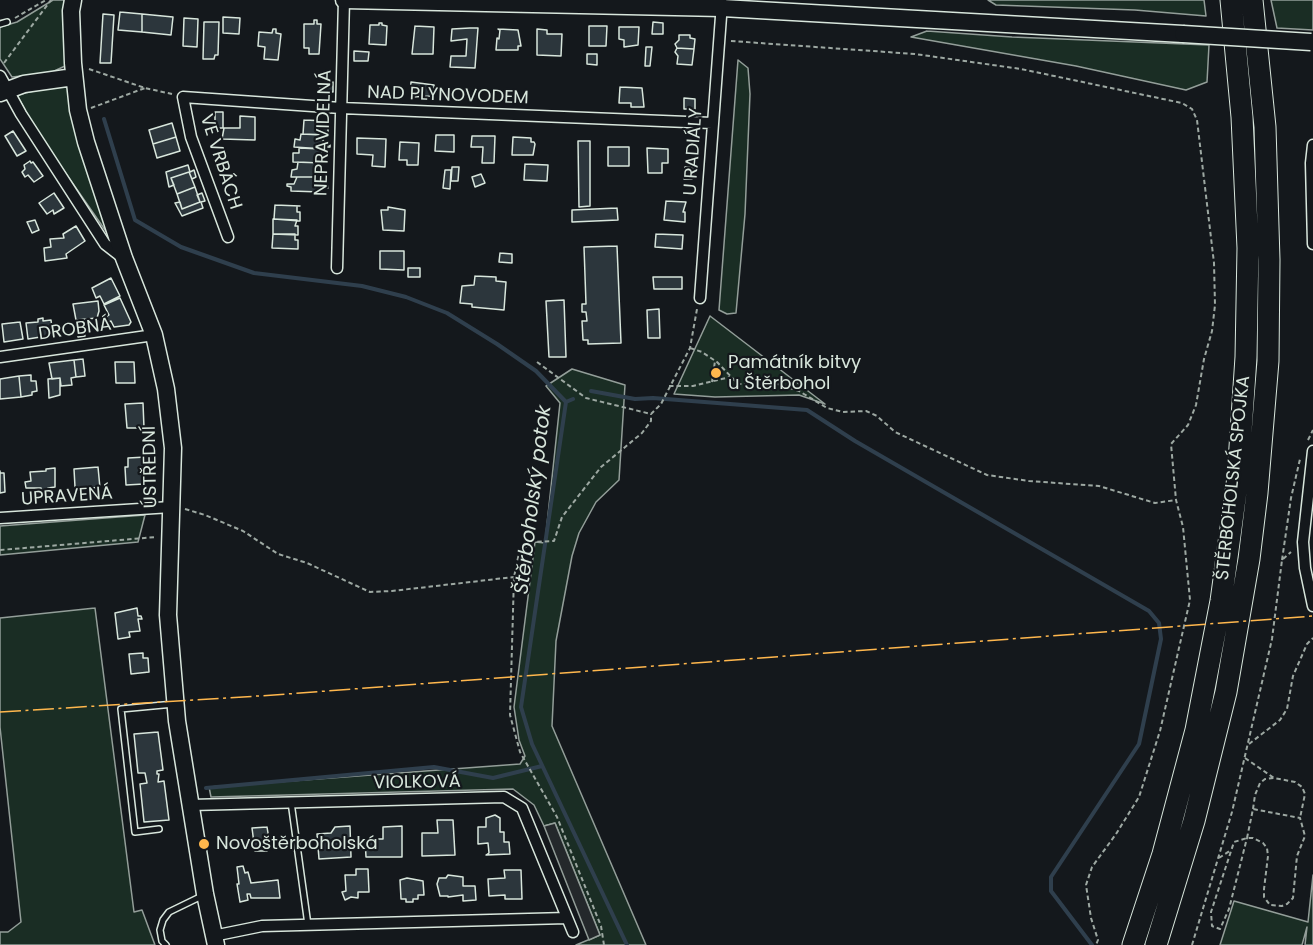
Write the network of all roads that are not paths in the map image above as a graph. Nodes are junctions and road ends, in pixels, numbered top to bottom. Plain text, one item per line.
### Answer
1 (73, 0) edge
2 (344, 0) edge
3 (1230, 0) edge
4 (1252, 0) edge
5 (415, 1) edge
6 (722, 4) edge
7 (7, 22) road end
8 (0, 24) edge
9 (1312, 42) edge
10 (78, 72) junction
11 (2, 86) edge
12 (183, 97) joint
13 (341, 108) junction
14 (712, 123) junction
15 (1313, 145) edge
16 (228, 237) dead end
17 (1313, 244) edge
18 (124, 258) junction
19 (337, 268) dead end
20 (700, 298) road end
21 (154, 336) junction
22 (0, 357) edge
23 (1308, 448) edge
24 (171, 507) junction
25 (0, 518) edge
26 (1313, 606) edge
27 (176, 704) junction
28 (291, 802) junction
29 (191, 805) junction
30 (159, 829) dead end
31 (205, 894) junction
32 (567, 918) junction
33 (308, 924) junction
34 (573, 932) dead end
35 (213, 940) edge
36 (166, 945) edge
37 (1133, 945) edge
38 (1156, 945) edge

1 - 10 street, ÚSTŘEDNÍ
2 - 5 street
2 - 13 street, NEPRAVIDELNÁ
3 - 37 highway, ŠTĚRBOHOLSKÁ SPOJKA
4 - 38 highway, ŠTĚRBOHOLSKÁ SPOJKA
5 - 6 street
6 - 9 street, bridge
6 - 14 street, U RADIÁLY
7 - 8 lane
10 - 11 street
10 - 18 street, ÚSTŘEDNÍ
11 - 18 street
12 - 13 street, NAD PLYNOVODEM
12 - 16 street, VE VRBÁCH
13 - 14 street, NAD PLYNOVODEM
13 - 19 street, NEPRAVIDELNÁ
14 - 20 street, U RADIÁLY
15 - 17 street
18 - 21 street, ÚSTŘEDNÍ
21 - 22 street, DROBNÁ
21 - 24 street, ÚSTŘEDNÍ
23 - 26 street
24 - 25 street, UPRAVENÁ
24 - 27 street, ÚSTŘEDNÍ
27 - 29 street, ÚSTŘEDNÍ
27 - 30 lane
28 - 29 street, VIOLKOVÁ
28 - 32 street, VIOLKOVÁ
28 - 33 lane
29 - 31 street, ÚSTŘEDNÍ
31 - 35 street, ÚSTŘEDNÍ
31 - 36 lane
32 - 33 street
32 - 34 street, VIOLKOVÁ
33 - 35 street

